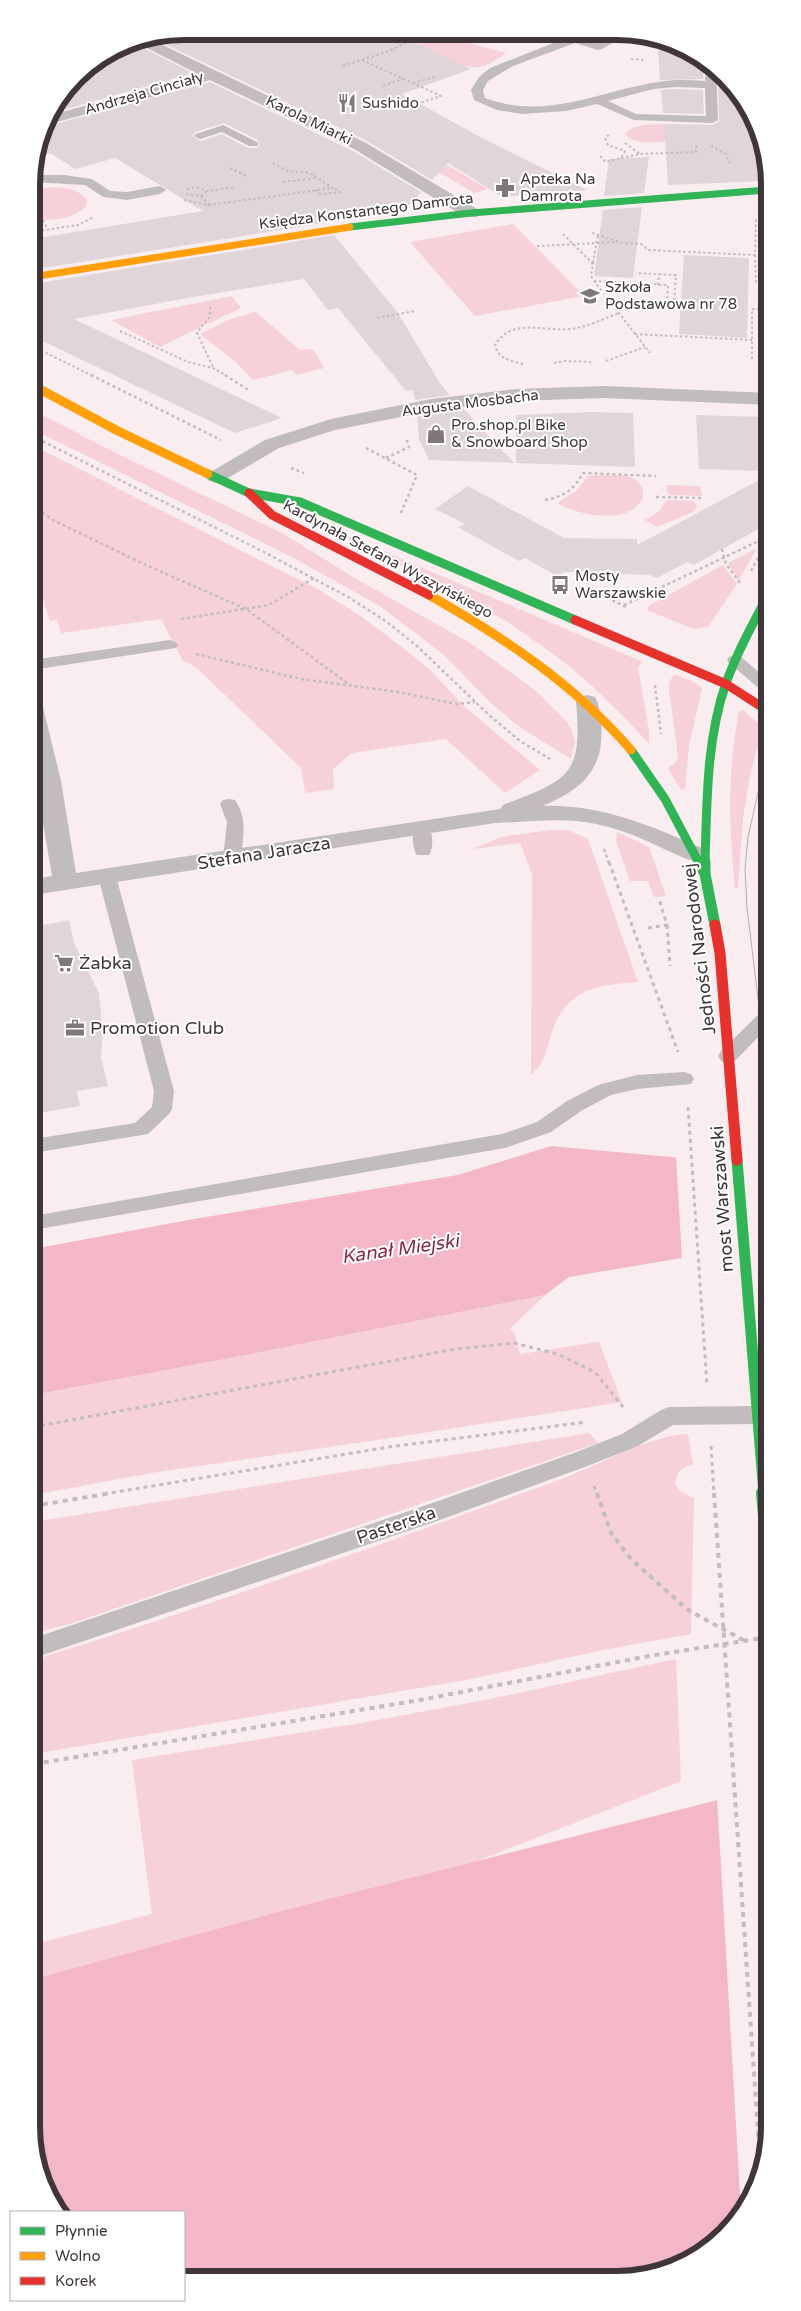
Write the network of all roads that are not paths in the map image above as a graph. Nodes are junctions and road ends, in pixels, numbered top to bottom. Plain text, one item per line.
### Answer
1 (568, 40) edge
2 (586, 40) edge
3 (611, 40) edge
4 (150, 45) edge
5 (213, 74) junction
6 (712, 76) edge
7 (714, 88) junction
8 (599, 101) junction
9 (56, 118) edge
10 (200, 136) dead end
11 (253, 144) dead end
12 (40, 179) edge
13 (160, 190) dead end
14 (761, 190) edge
15 (471, 213) junction
16 (40, 276) edge
17 (40, 389) edge
18 (761, 399) edge
19 (216, 477) junction
20 (249, 493) junction
21 (761, 609) edge
22 (170, 645) road end
23 (735, 660) junction
24 (40, 664) edge
25 (761, 681) edge
26 (726, 684) junction
27 (587, 702) junction
28 (761, 706) edge
29 (40, 742) edge
30 (229, 804) dead end
31 (495, 816) junction
32 (232, 858) junction
33 (700, 864) junction
34 (107, 876) junction
35 (65, 883) junction
36 (40, 886) edge
37 (761, 1023) edge
38 (728, 1056) junction
39 (684, 1079) road end
40 (732, 1097) joint
41 (40, 1145) edge
42 (40, 1222) edge
43 (758, 1414) junction
44 (761, 1466) edge
45 (40, 1646) edge

1 - 8 lane
2 - 3 lane
4 - 5 street, Karola Miarki
5 - 9 street, Andrzeja Cinciały
5 - 15 street, Karola Miarki
6 - 7 lane
7 - 8 lane
7 - 8 lane
10 - 11 lane
12 - 13 lane
14 - 15 main road, Księdza Konstantego Damrota
15 - 16 main road, Księdza Konstantego Damrota
17 - 19 main road, Kardynała Stefana Wyszyńskiego
18 - 19 street, Augusta Mosbacha
19 - 20 main road, Kardynała Stefana Wyszyńskiego
20 - 26 main road, Kardynała Stefana Wyszyńskiego
20 - 27 main road, Kardynała Stefana Wyszyńskiego
21 - 23 main road, Jedności Narodowej
22 - 24 lane
23 - 25 lane
23 - 26 main road, Jedności Narodowej
26 - 28 main road, Kardynała Stefana Wyszyńskiego
26 - 33 main road, Jedności Narodowej
27 - 31 street, Stefana Jaracza
27 - 33 main road, Kardynała Stefana Wyszyńskiego
29 - 35 street
30 - 32 lane
31 - 32 street, Stefana Jaracza
31 - 33 street, Stefana Jaracza
32 - 34 street, Stefana Jaracza
33 - 38 main road, Jedności Narodowej
34 - 35 street, Stefana Jaracza
34 - 41 lane
35 - 36 street, Stefana Jaracza
37 - 38 lane
38 - 40 main road, Jedności Narodowej
39 - 42 lane
40 - 43 main road, most Warszawski
43 - 44 main road, most Warszawski
43 - 45 lane, Pasterska

